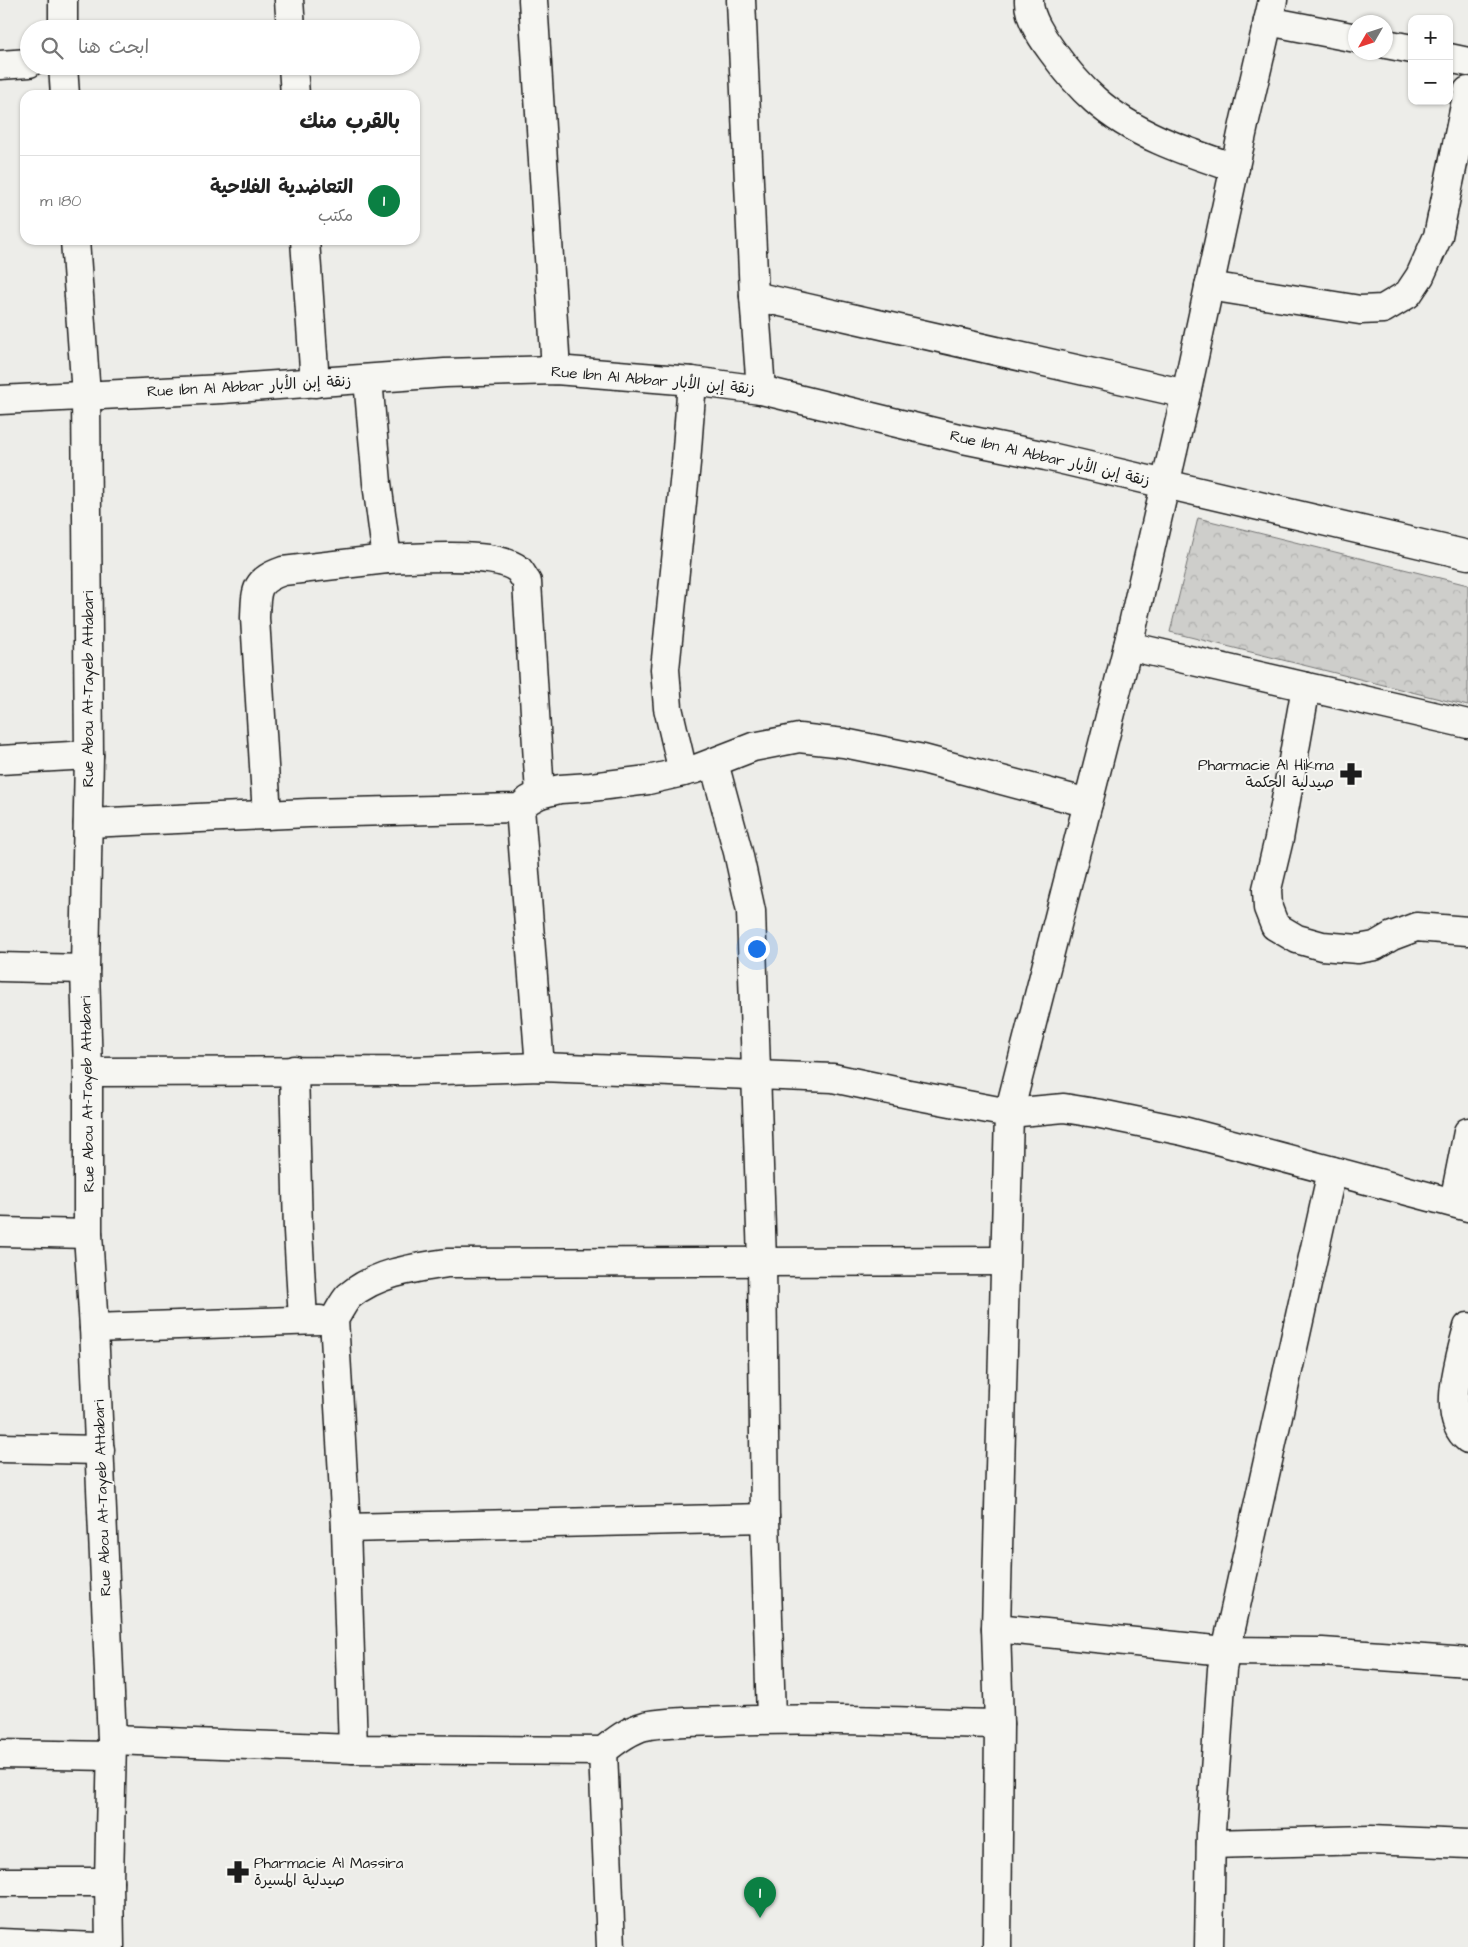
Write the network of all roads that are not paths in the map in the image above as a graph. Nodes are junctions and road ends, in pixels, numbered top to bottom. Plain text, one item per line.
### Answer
1 (63, 0) edge
2 (289, 0) edge
3 (533, 0) edge
4 (741, 0) edge
5 (1029, 0) edge
6 (1271, 11) edge
7 (63, 20) edge
8 (290, 20) edge
9 (1348, 35) edge
10 (1393, 45) edge
11 (1408, 48) edge
12 (1453, 59) edge
13 (1468, 62) edge
14 (20, 64) edge
15 (0, 65) edge
16 (64, 75) edge
17 (294, 75) edge
18 (65, 90) edge
19 (295, 90) edge
20 (1468, 91) edge
21 (1235, 168) junction
22 (75, 245) edge
23 (305, 245) edge
24 (1209, 286) junction
25 (754, 296) junction
26 (556, 370) junction
27 (368, 379) junction
28 (692, 381) junction
29 (315, 382) junction
30 (761, 390) junction
31 (1186, 394) junction
32 (86, 396) junction
33 (0, 400) edge
34 (1165, 485) junction
35 (1468, 555) edge
36 (388, 559) junction
37 (1128, 646) junction
38 (1306, 687) junction
39 (1468, 724) edge
40 (89, 755) junction
41 (0, 760) edge
42 (714, 762) junction
43 (683, 772) junction
44 (530, 801) junction
45 (1088, 804) junction
46 (267, 815) junction
47 (88, 823) junction
48 (1468, 931) edge
49 (0, 967) edge
50 (86, 969) junction
51 (540, 1067) junction
52 (294, 1070) junction
53 (88, 1072) junction
54 (755, 1074) junction
55 (1009, 1113) junction
56 (1468, 1132) edge
57 (1332, 1171) junction
58 (1461, 1204) edge
59 (0, 1232) edge
60 (88, 1234) junction
61 (1004, 1261) junction
62 (762, 1262) junction
63 (334, 1319) junction
64 (303, 1320) junction
65 (1468, 1327) edge
66 (94, 1328) junction
67 (1468, 1439) edge
68 (0, 1448) edge
69 (100, 1450) junction
70 (765, 1518) junction
71 (346, 1528) junction
72 (996, 1628) junction
73 (1225, 1651) junction
74 (1468, 1662) edge
75 (770, 1719) junction
76 (999, 1724) junction
77 (111, 1748) junction
78 (353, 1749) junction
79 (603, 1751) junction
80 (0, 1754) edge
81 (1212, 1844) junction
82 (1468, 1844) edge
83 (0, 1882) edge
84 (109, 1882) junction
85 (0, 1943) edge
86 (97, 1947) edge
87 (110, 1947) edge
88 (611, 1947) edge
89 (997, 1947) edge
90 (1210, 1947) edge

1 - 7 street
2 - 8 street
3 - 26 street
4 - 25 street
5 - 21 street
6 - 9 street
6 - 21 street
10 - 11 street
12 - 13 street
14 - 15 street
16 - 18 street
17 - 19 street
20 - 24 street
21 - 24 street
22 - 32 street, Rue Abou At-Tayeb Attabari
23 - 29 street
24 - 31 street
25 - 30 street
25 - 31 street
26 - 27 street, Rue Ibn Al Abbar زنقة إبن الأبار
26 - 28 street, Rue Ibn Al Abbar زنقة إبن الأبار
27 - 29 street, Rue Ibn Al Abbar زنقة إبن الأبار
27 - 36 street
28 - 30 street, Rue Ibn Al Abbar زنقة إبن الأبار
28 - 43 street
29 - 32 street, Rue Ibn Al Abbar زنقة إبن الأبار
30 - 34 street, Rue Ibn Al Abbar زنقة إبن الأبار
31 - 34 street
32 - 33 street, Rue Ibn Al Abbar زنقة إبن الأبار
32 - 40 street, Rue Abou At-Tayeb Attabari
34 - 35 street, Rue Ibn Al Abbar زنقة إبن الأبار
34 - 37 street
36 - 44 street
36 - 46 street
37 - 38 street
37 - 45 street
38 - 39 street
38 - 48 street
40 - 41 street
40 - 47 street, Rue Abou At-Tayeb Attabari
42 - 43 street
42 - 45 street
42 - 54 street
43 - 44 street
44 - 46 street
44 - 51 street
45 - 55 street
46 - 47 street
47 - 50 street, Rue Abou At-Tayeb Attabari
49 - 50 street
50 - 53 street, Rue Abou At-Tayeb Attabari
51 - 52 street
51 - 54 street
52 - 53 street
52 - 64 street
53 - 60 street, Rue Abou At-Tayeb Attabari
54 - 55 street
54 - 62 street
55 - 57 street
55 - 61 street
56 - 58 street
57 - 58 street
57 - 73 street
59 - 60 street
60 - 66 street, Rue Abou At-Tayeb Attabari
61 - 62 street
61 - 72 street
62 - 63 street
62 - 70 street
63 - 64 street
63 - 71 street
64 - 66 street
65 - 67 street
66 - 69 street, Rue Abou At-Tayeb Attabari
68 - 69 street
69 - 77 street, Rue Abou At-Tayeb Attabari
70 - 71 street
70 - 75 street
71 - 78 street
72 - 73 street
72 - 76 street
73 - 74 street
73 - 81 street
75 - 76 street
75 - 79 street
76 - 89 street
77 - 78 street
77 - 80 street
77 - 84 street, Rue Abou At-Tayeb Attabari
78 - 79 street
79 - 88 street
81 - 82 street
81 - 90 street
83 - 84 street
84 - 87 street, Rue Abou At-Tayeb Attabari
85 - 86 street

